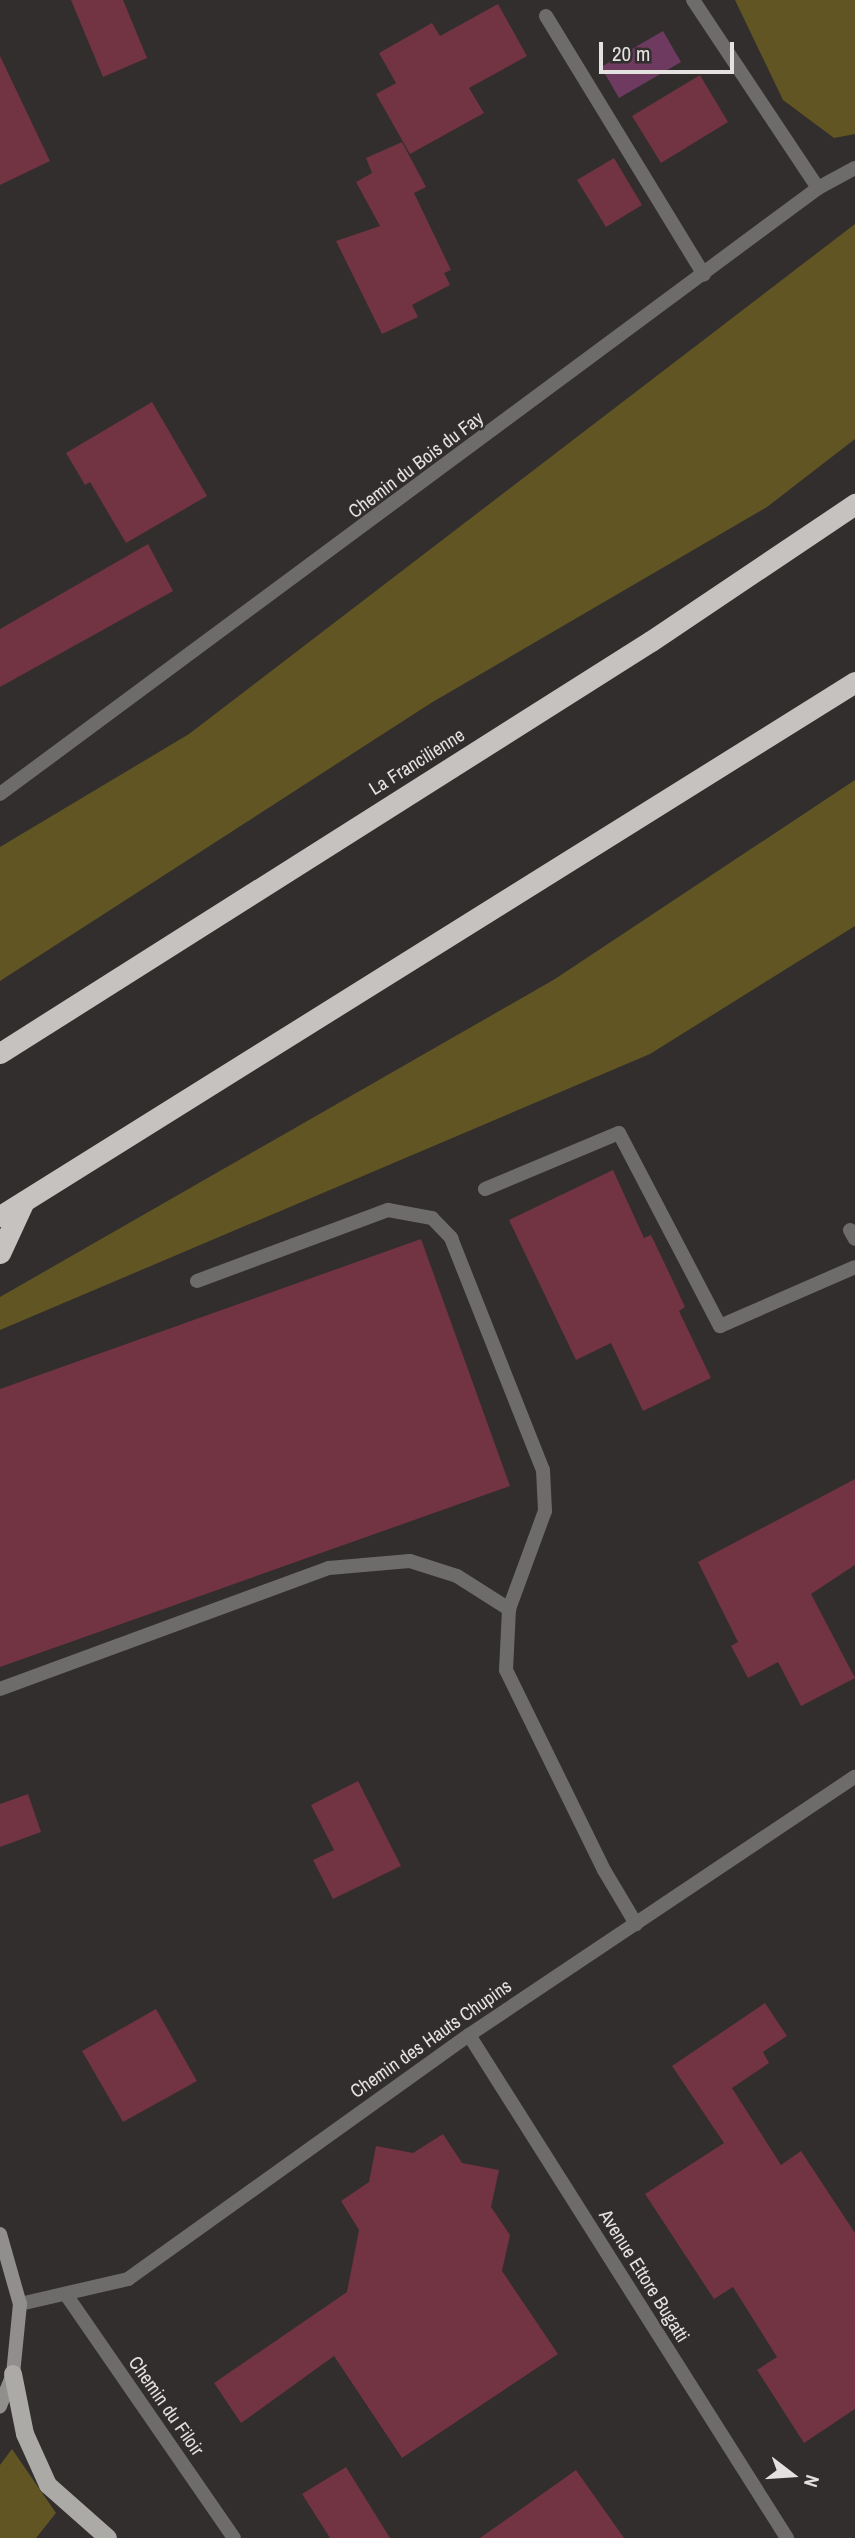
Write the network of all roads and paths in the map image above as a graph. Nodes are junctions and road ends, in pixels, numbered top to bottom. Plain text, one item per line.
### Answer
1 (694, 0) edge
2 (546, 16) dead end
3 (855, 168) edge
4 (818, 188) junction
5 (704, 275) junction
6 (855, 505) edge
7 (855, 682) edge
8 (0, 794) edge
9 (0, 1053) edge
10 (485, 1189) dead end
11 (24, 1201) junction
12 (0, 1216) edge
13 (0, 1252) edge
14 (855, 1267) edge
15 (197, 1281) dead end
16 (509, 1609) junction
17 (0, 1689) edge
18 (855, 1777) edge
19 (636, 1924) junction
20 (469, 2035) junction
21 (0, 2234) edge
22 (67, 2296) junction
23 (20, 2304) junction
24 (13, 2374) junction
25 (0, 2406) edge
26 (101, 2536) edge
27 (234, 2538) edge
28 (787, 2538) edge

1 - 4 street
2 - 5 street
3 - 4 street, Chemin du Bois du Fay
4 - 5 street, Chemin du Bois du Fay
5 - 8 street, Chemin du Bois du Fay
6 - 9 highway, La Francilienne
7 - 11 highway
10 - 14 street
11 - 12 highway
11 - 13 highway
15 - 16 street
16 - 17 street
16 - 19 street
18 - 19 street, Chemin des Hauts Chupins
19 - 20 street, Chemin des Hauts Chupins
20 - 22 street, Chemin des Hauts Chupins
20 - 28 street, Avenue Ettore Bugatti
21 - 23 street
22 - 23 street, Chemin des Hauts Chupins
22 - 27 street, Chemin du Filoir
23 - 24 street
24 - 25 street
24 - 26 main road

